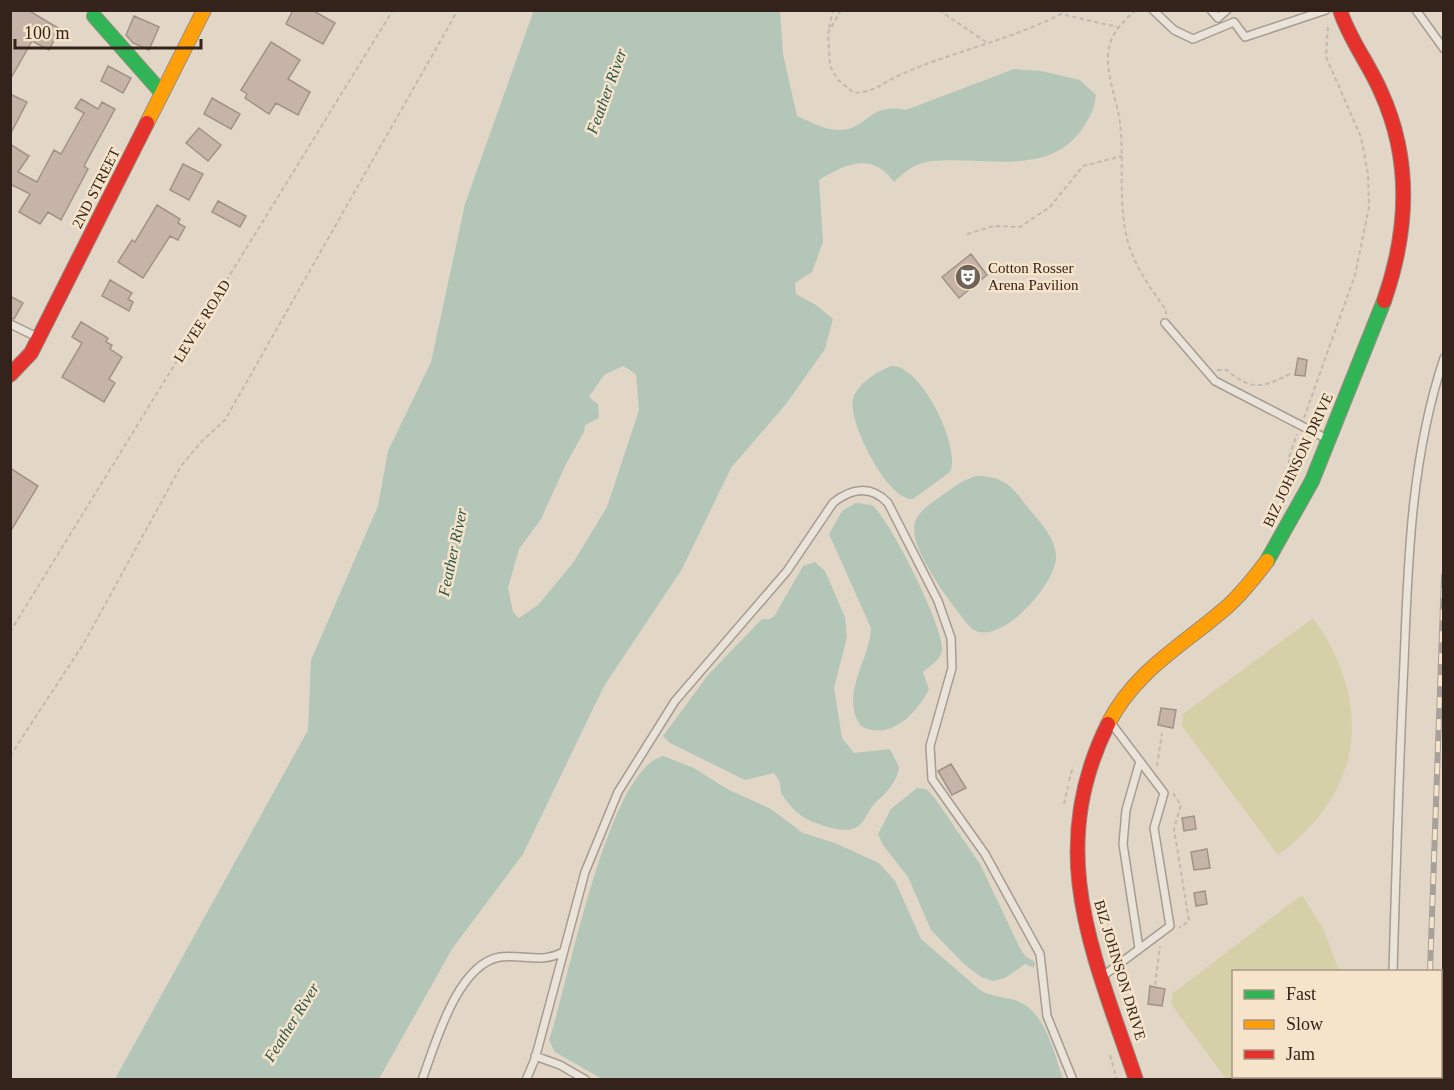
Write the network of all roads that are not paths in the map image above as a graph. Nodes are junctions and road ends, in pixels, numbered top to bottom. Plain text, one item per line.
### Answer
1 (204, 10) edge
2 (1153, 10) edge
3 (1211, 10) edge
4 (1227, 10) edge
5 (1340, 10) edge
6 (1416, 10) edge
7 (1327, 14) edge
8 (94, 16) dead end
9 (1218, 18) junction
10 (1218, 29) junction
11 (1443, 49) edge
12 (162, 93) junction
13 (1165, 323) road end
14 (10, 324) edge
15 (39, 338) junction
16 (1443, 358) edge
17 (10, 375) edge
18 (1329, 440) junction
19 (1110, 721) junction
20 (1140, 761) junction
21 (1139, 948) junction
22 (563, 951) junction
23 (1393, 970) edge
24 (1103, 976) junction
25 (535, 1056) junction
26 (422, 1080) edge
27 (526, 1080) edge
28 (586, 1080) edge
29 (1073, 1080) edge
30 (1136, 1080) edge

1 - 12 street, 2ND STREET
2 - 10 lane
3 - 9 lane
4 - 9 lane
5 - 18 street, BIZ JOHNSON DRIVE
6 - 11 lane
7 - 10 lane
8 - 12 street
9 - 10 lane
12 - 15 street, 2ND STREET
13 - 18 lane
14 - 15 lane
15 - 17 street, 2ND STREET
16 - 23 lane
18 - 19 street, BIZ JOHNSON DRIVE
19 - 20 lane
19 - 24 street, BIZ JOHNSON DRIVE
20 - 21 lane
20 - 21 lane
21 - 24 lane
22 - 25 lane
22 - 26 lane
22 - 29 lane
24 - 30 street, BIZ JOHNSON DRIVE
25 - 27 lane
25 - 28 lane

